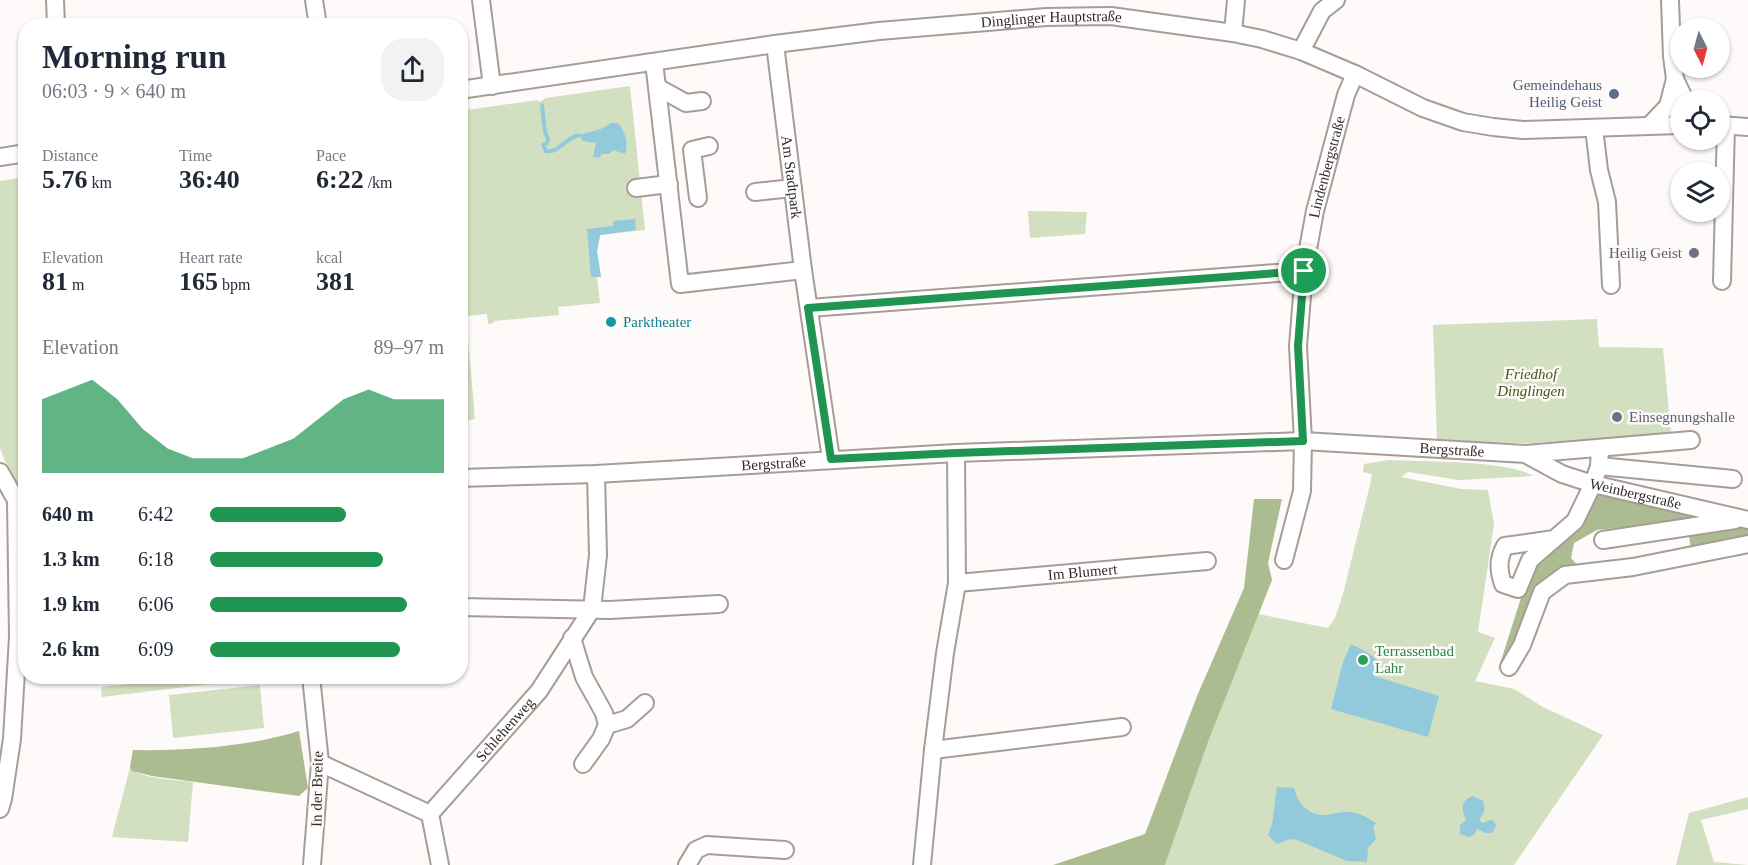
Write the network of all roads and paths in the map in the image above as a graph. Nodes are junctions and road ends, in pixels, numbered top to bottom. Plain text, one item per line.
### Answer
1 (55, 0) edge
2 (314, 0) edge
3 (481, 0) edge
4 (1236, 0) edge
5 (1336, 0) edge
6 (1671, 0) edge
7 (1046, 8) edge
8 (56, 18) edge
9 (317, 18) edge
10 (1233, 33) junction
11 (775, 44) junction
12 (1301, 51) junction
13 (654, 62) junction
14 (1355, 74) junction
15 (1675, 79) junction
16 (492, 86) junction
17 (657, 87) junction
18 (468, 89) edge
19 (1680, 90) edge
20 (702, 101) dead end
21 (1650, 125) junction
22 (1670, 125) edge
23 (1730, 126) edge
24 (1748, 127) edge
25 (1594, 128) junction
26 (709, 146) dead end
27 (1723, 150) edge
28 (18, 154) edge
29 (0, 157) edge
30 (636, 188) dead end
31 (793, 188) junction
32 (669, 190) junction
33 (755, 192) dead end
34 (803, 270) junction
35 (1304, 271) junction
36 (1722, 281) dead end
37 (1611, 285) dead end
38 (808, 308) junction
39 (1691, 440) dead end
40 (1303, 441) junction
41 (956, 453) junction
42 (1526, 454) junction
43 (1599, 458) junction
44 (831, 459) junction
45 (0, 472) edge
46 (596, 474) junction
47 (468, 478) edge
48 (1733, 479) dead end
49 (1593, 484) junction
50 (14, 500) edge
51 (1746, 519) edge
52 (1554, 539) dead end
53 (1603, 540) dead end
54 (1748, 544) edge
55 (1284, 560) dead end
56 (1207, 561) dead end
57 (957, 583) junction
58 (719, 604) dead end
59 (468, 607) edge
60 (592, 609) junction
61 (572, 638) junction
62 (1509, 668) dead end
63 (312, 684) edge
64 (645, 703) dead end
65 (607, 725) junction
66 (1122, 727) dead end
67 (933, 750) junction
68 (321, 763) junction
69 (583, 764) dead end
70 (0, 809) edge
71 (430, 814) junction
72 (785, 850) dead end
73 (312, 865) edge
74 (440, 865) edge
75 (687, 865) edge
76 (922, 865) edge

1 - 8 street
2 - 9 street
3 - 16 street
4 - 10 street
5 - 12 street
6 - 15 street
7 - 10 street, Dinglinger Hauptstraße
7 - 11 street, Dinglinger Hauptstraße
10 - 12 street, Dinglinger Hauptstraße
11 - 13 street, Dinglinger Hauptstraße
11 - 31 street, Am Stadtpark
12 - 14 street, Dinglinger Hauptstraße
13 - 16 street, Dinglinger Hauptstraße
13 - 17 street
14 - 25 street, Dinglinger Hauptstraße
14 - 35 street, Lindenbergstraße
15 - 19 street
15 - 21 street
16 - 18 street, Dinglinger Hauptstraße
17 - 20 street
17 - 32 street
21 - 22 street, Dinglinger Hauptstraße
21 - 25 street, Dinglinger Hauptstraße
23 - 24 street
25 - 37 street
26 - 32 street
27 - 36 street
28 - 29 street
30 - 32 street
31 - 33 street
31 - 34 street, Am Stadtpark
32 - 34 street
34 - 38 street, Am Stadtpark
35 - 38 street
35 - 40 street, Lindenbergstraße
38 - 44 street, Am Stadtpark
39 - 43 street, Bergstraße
40 - 41 street, Bergstraße
40 - 42 street, Bergstraße
40 - 55 street
41 - 44 street, Bergstraße
41 - 57 street
42 - 43 street, Bergstraße
42 - 49 street, Weinbergstraße
43 - 48 street
43 - 49 street
44 - 46 street, Bergstraße
45 - 50 street
46 - 47 street, Bergstraße
46 - 60 street, Schlehenweg
49 - 51 street, Weinbergstraße
49 - 52 street
50 - 70 street
51 - 53 street
54 - 62 street
56 - 57 street, Im Blumert
57 - 67 street
58 - 60 street
59 - 60 street
60 - 61 street, Schlehenweg
61 - 65 street
61 - 71 street, Schlehenweg
63 - 68 street, In der Breite
64 - 65 street
65 - 69 street
66 - 67 street
67 - 76 street
68 - 71 street
68 - 73 street, In der Breite
71 - 74 street
72 - 75 street

